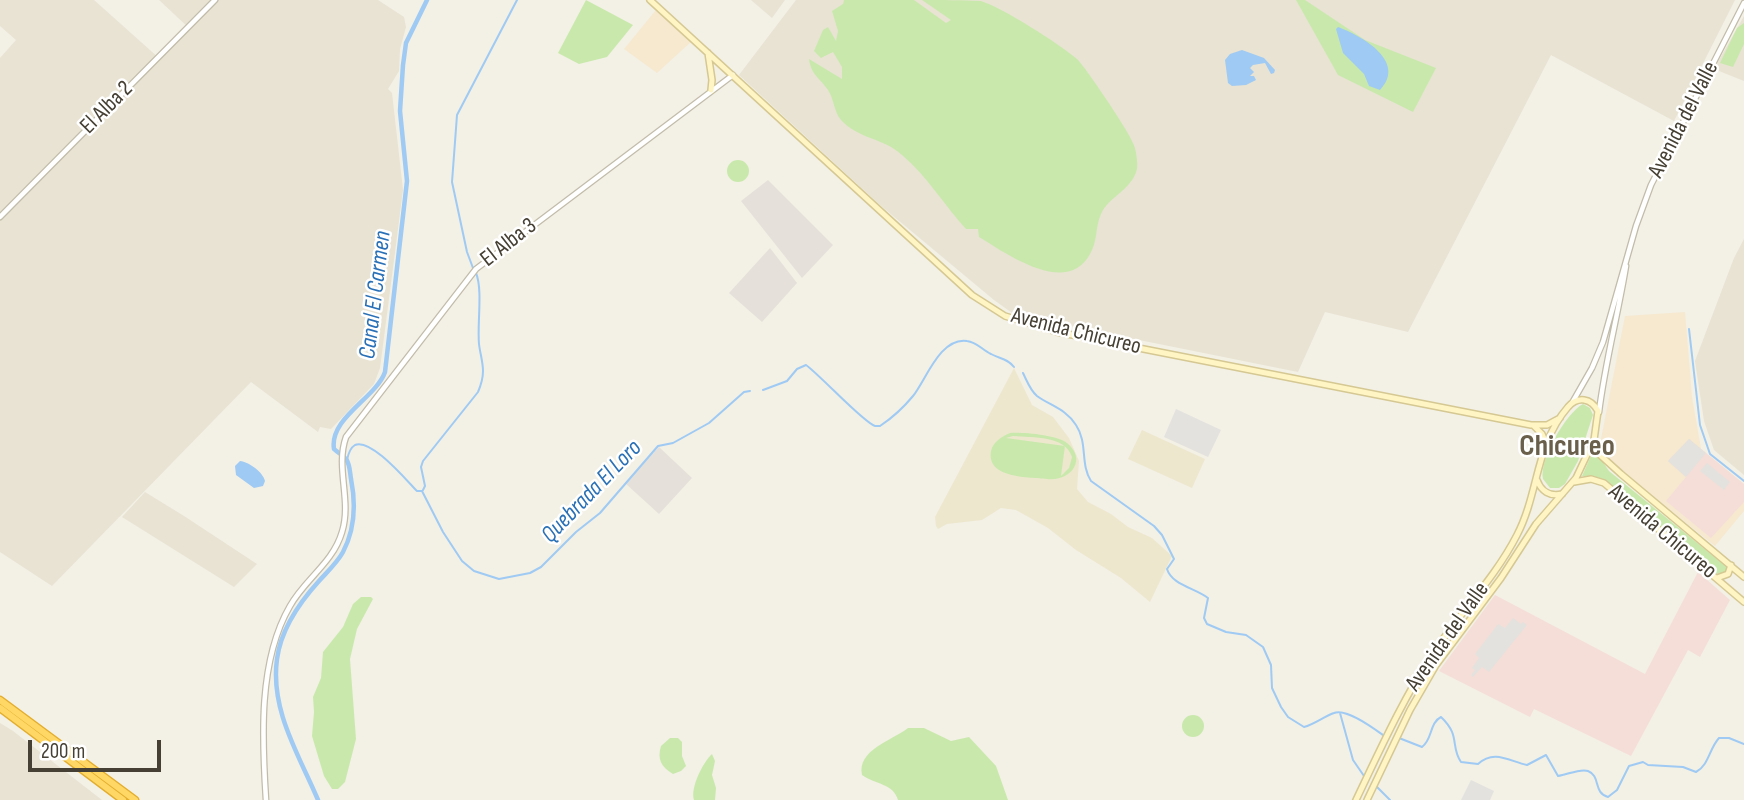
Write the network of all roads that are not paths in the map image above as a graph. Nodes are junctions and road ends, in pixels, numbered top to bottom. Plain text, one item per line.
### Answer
1 (215, 0) edge
2 (650, 0) edge
3 (1744, 3) edge
4 (708, 53) junction
5 (733, 75) junction
6 (712, 80) junction
7 (719, 84) junction
8 (711, 90) junction
9 (0, 217) edge
10 (1631, 241) junction
11 (1571, 404) junction
12 (1598, 413) junction
13 (1560, 418) junction
14 (1531, 425) junction
15 (1594, 440) junction
16 (1546, 443) junction
17 (1536, 474) junction
18 (1574, 482) junction
19 (1564, 493) junction
20 (1731, 565) junction
21 (1744, 577) edge
22 (1717, 578) junction
23 (1743, 598) edge
24 (0, 700) edge
25 (0, 708) edge
26 (124, 800) edge
27 (135, 800) edge
28 (266, 800) edge
29 (1356, 800) edge
30 (1367, 800) edge

1 - 9 street, El Alba 2
2 - 4 main road, Avenida Chicureo
3 - 10 street, Avenida del Valle
4 - 5 main road, Avenida Chicureo
4 - 6 main road
5 - 7 street, El Alba 3
5 - 14 main road, Avenida Chicureo
6 - 7 main road
6 - 8 main road
7 - 8 street, El Alba 3
8 - 28 street, El Alba 3
10 - 11 street, Avenida del Valle
10 - 12 street, Avenida del Valle
11 - 12 main road
11 - 13 main road, Avenida del Valle
12 - 15 main road, Avenida del Valle
13 - 14 main road, Avenida Chicureo
13 - 16 main road, Avenida del Valle
14 - 16 main road
15 - 18 main road, Avenida del Valle
15 - 20 main road, Avenida Chicureo
16 - 17 main road, Avenida del Valle
17 - 19 main road
17 - 29 main road, Avenida del Valle
18 - 19 main road, Avenida del Valle
18 - 22 main road, Avenida Chicureo
19 - 30 main road, Avenida del Valle
20 - 21 main road, Avenida Chicureo
20 - 22 main road
22 - 23 main road, Avenida Chicureo
24 - 27 highway
25 - 26 highway

